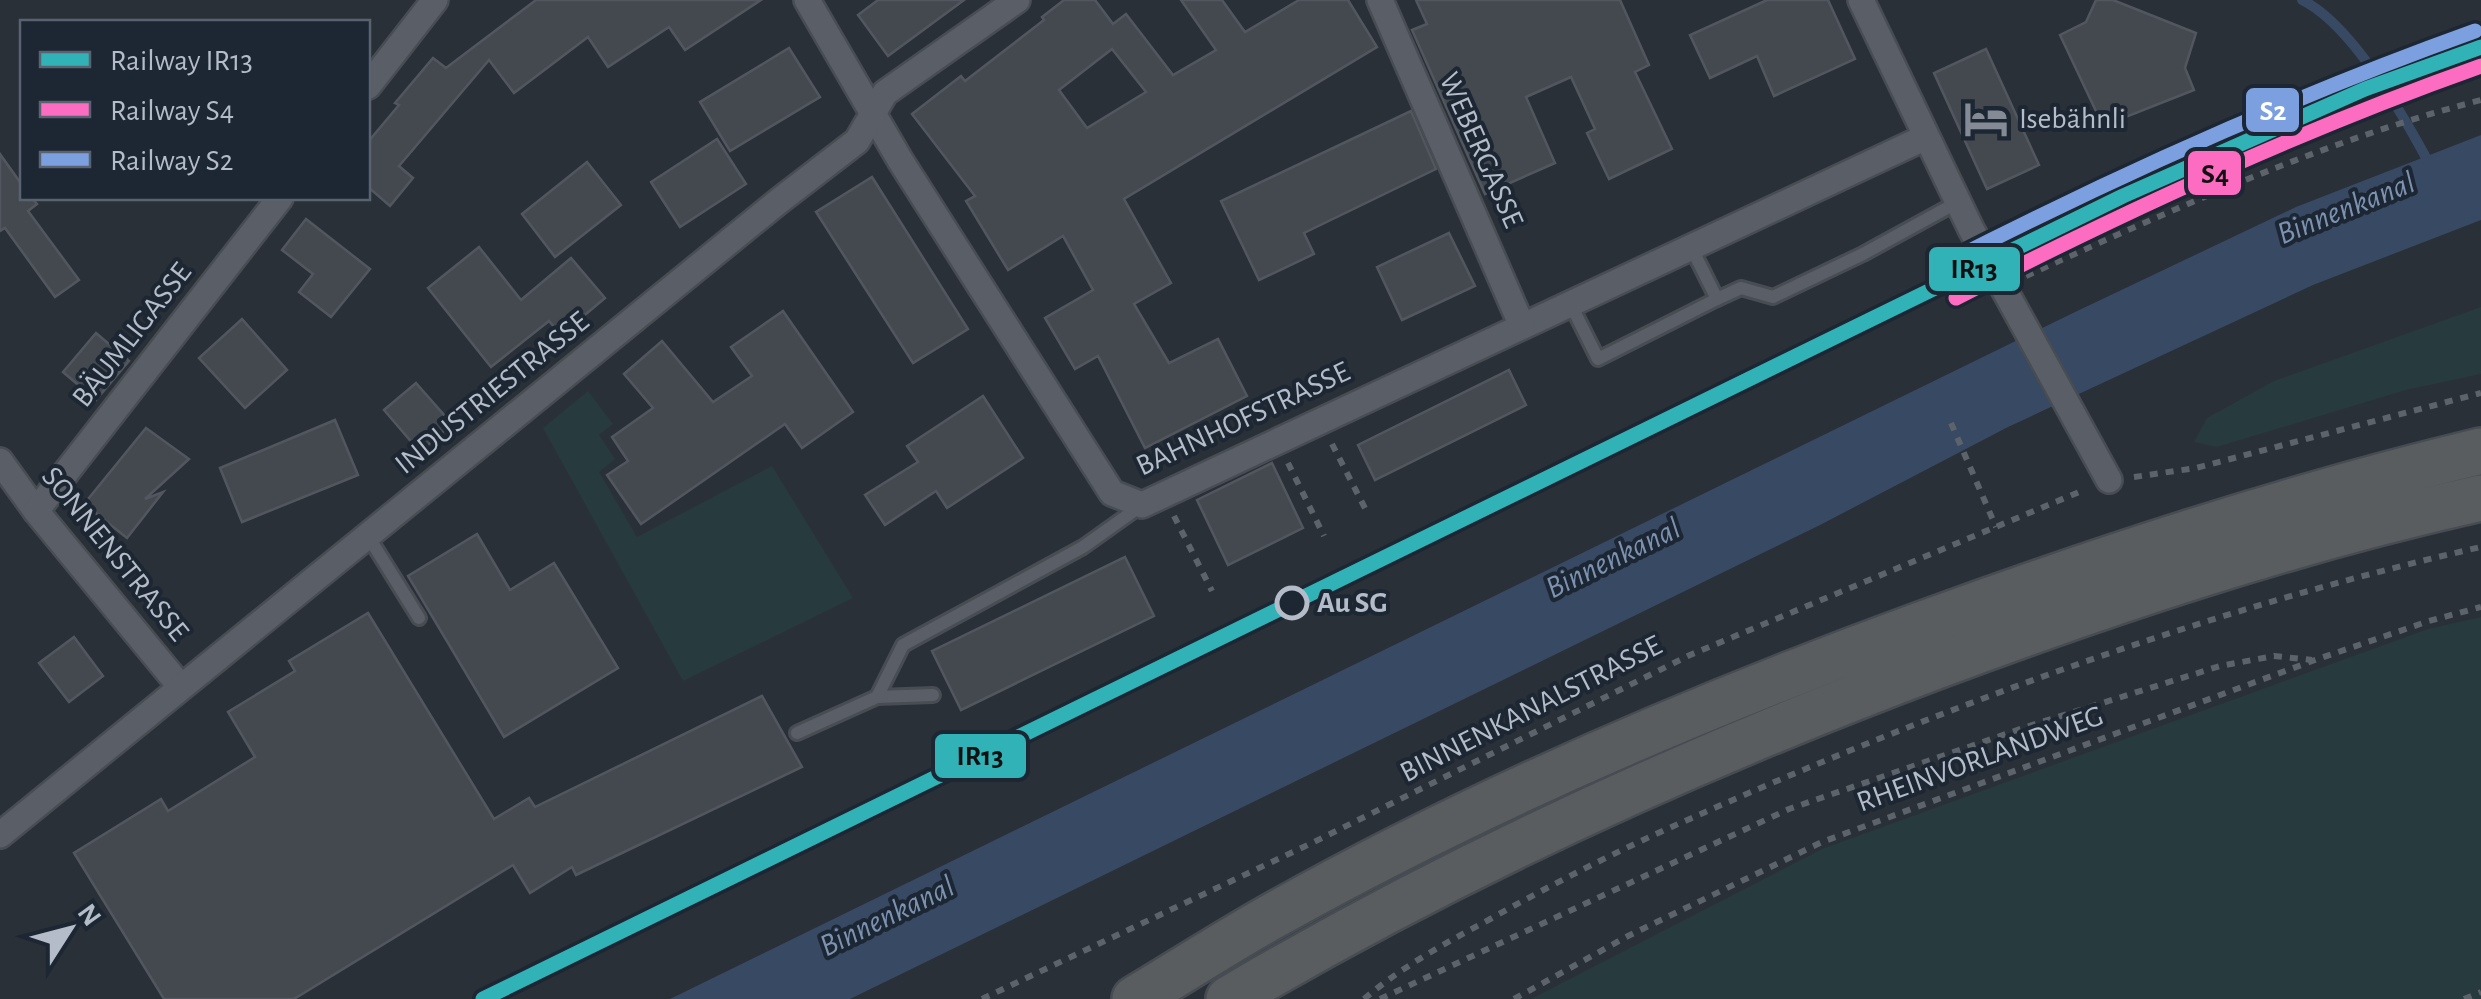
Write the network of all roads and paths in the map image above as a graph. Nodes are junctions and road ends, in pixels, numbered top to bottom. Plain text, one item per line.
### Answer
1 (435, 0) edge
2 (807, 0) edge
3 (1017, 0) edge
4 (1380, 0) edge
5 (1861, 0) edge
6 (370, 83) edge
7 (2481, 100) edge
8 (872, 110) junction
9 (1926, 137) junction
10 (278, 200) edge
11 (1958, 202) junction
12 (1691, 247) junction
13 (2006, 291) junction
14 (1717, 299) junction
15 (1570, 303) junction
16 (1522, 326) junction
17 (2481, 393) edge
18 (1319, 420) junction
19 (1951, 423) dead end
20 (1276, 440) junction
21 (2481, 452) edge
22 (0, 462) edge
23 (2108, 480) junction
24 (2481, 498) edge
25 (1142, 505) junction
26 (1171, 509) dead end
27 (36, 512) junction
28 (1368, 514) dead end
29 (1996, 527) junction
30 (368, 536) junction
31 (1324, 536) dead end
32 (2481, 547) edge
33 (1212, 590) dead end
34 (2481, 608) edge
35 (419, 618) dead end
36 (2315, 660) junction
37 (180, 686) junction
38 (933, 695) dead end
39 (877, 697) junction
40 (797, 733) dead end
41 (0, 834) edge
42 (2481, 992) edge
43 (982, 999) edge
44 (1135, 999) edge
45 (1228, 999) edge
46 (1364, 999) edge
47 (1380, 999) edge
48 (1514, 999) edge
49 (2464, 999) edge

1 - 6 street
2 - 8 street, BAHNHOFSTRASSE
3 - 8 street, INDUSTRIESTRASSE
4 - 16 street, WEBERGASSE
5 - 9 street
7 - 13 path
8 - 25 street, BAHNHOFSTRASSE
8 - 30 street, INDUSTRIESTRASSE
9 - 11 street
9 - 12 street, BAHNHOFSTRASSE
10 - 27 street, BÄUMLIGASSE
11 - 13 street
11 - 14 lane
12 - 14 lane
12 - 15 street, BAHNHOFSTRASSE
13 - 23 street
14 - 15 lane
15 - 16 street, BAHNHOFSTRASSE
16 - 18 street, BAHNHOFSTRASSE
17 - 23 path
18 - 20 street, BAHNHOFSTRASSE
18 - 28 path
19 - 29 path
20 - 25 street, BAHNHOFSTRASSE
20 - 31 path
21 - 44 highway
22 - 27 street, SONNENSTRASSE
23 - 29 path, BINNENKANALSTRASSE
24 - 45 highway
25 - 39 lane
26 - 33 path
27 - 37 street, SONNENSTRASSE
29 - 43 path, BINNENKANALSTRASSE
30 - 35 lane
30 - 37 street, INDUSTRIESTRASSE
32 - 46 path
34 - 36 path, RHEINVORLANDWEG
36 - 47 path
36 - 48 path, RHEINVORLANDWEG
37 - 41 street, INDUSTRIESTRASSE
38 - 39 lane
39 - 40 lane
42 - 49 path

